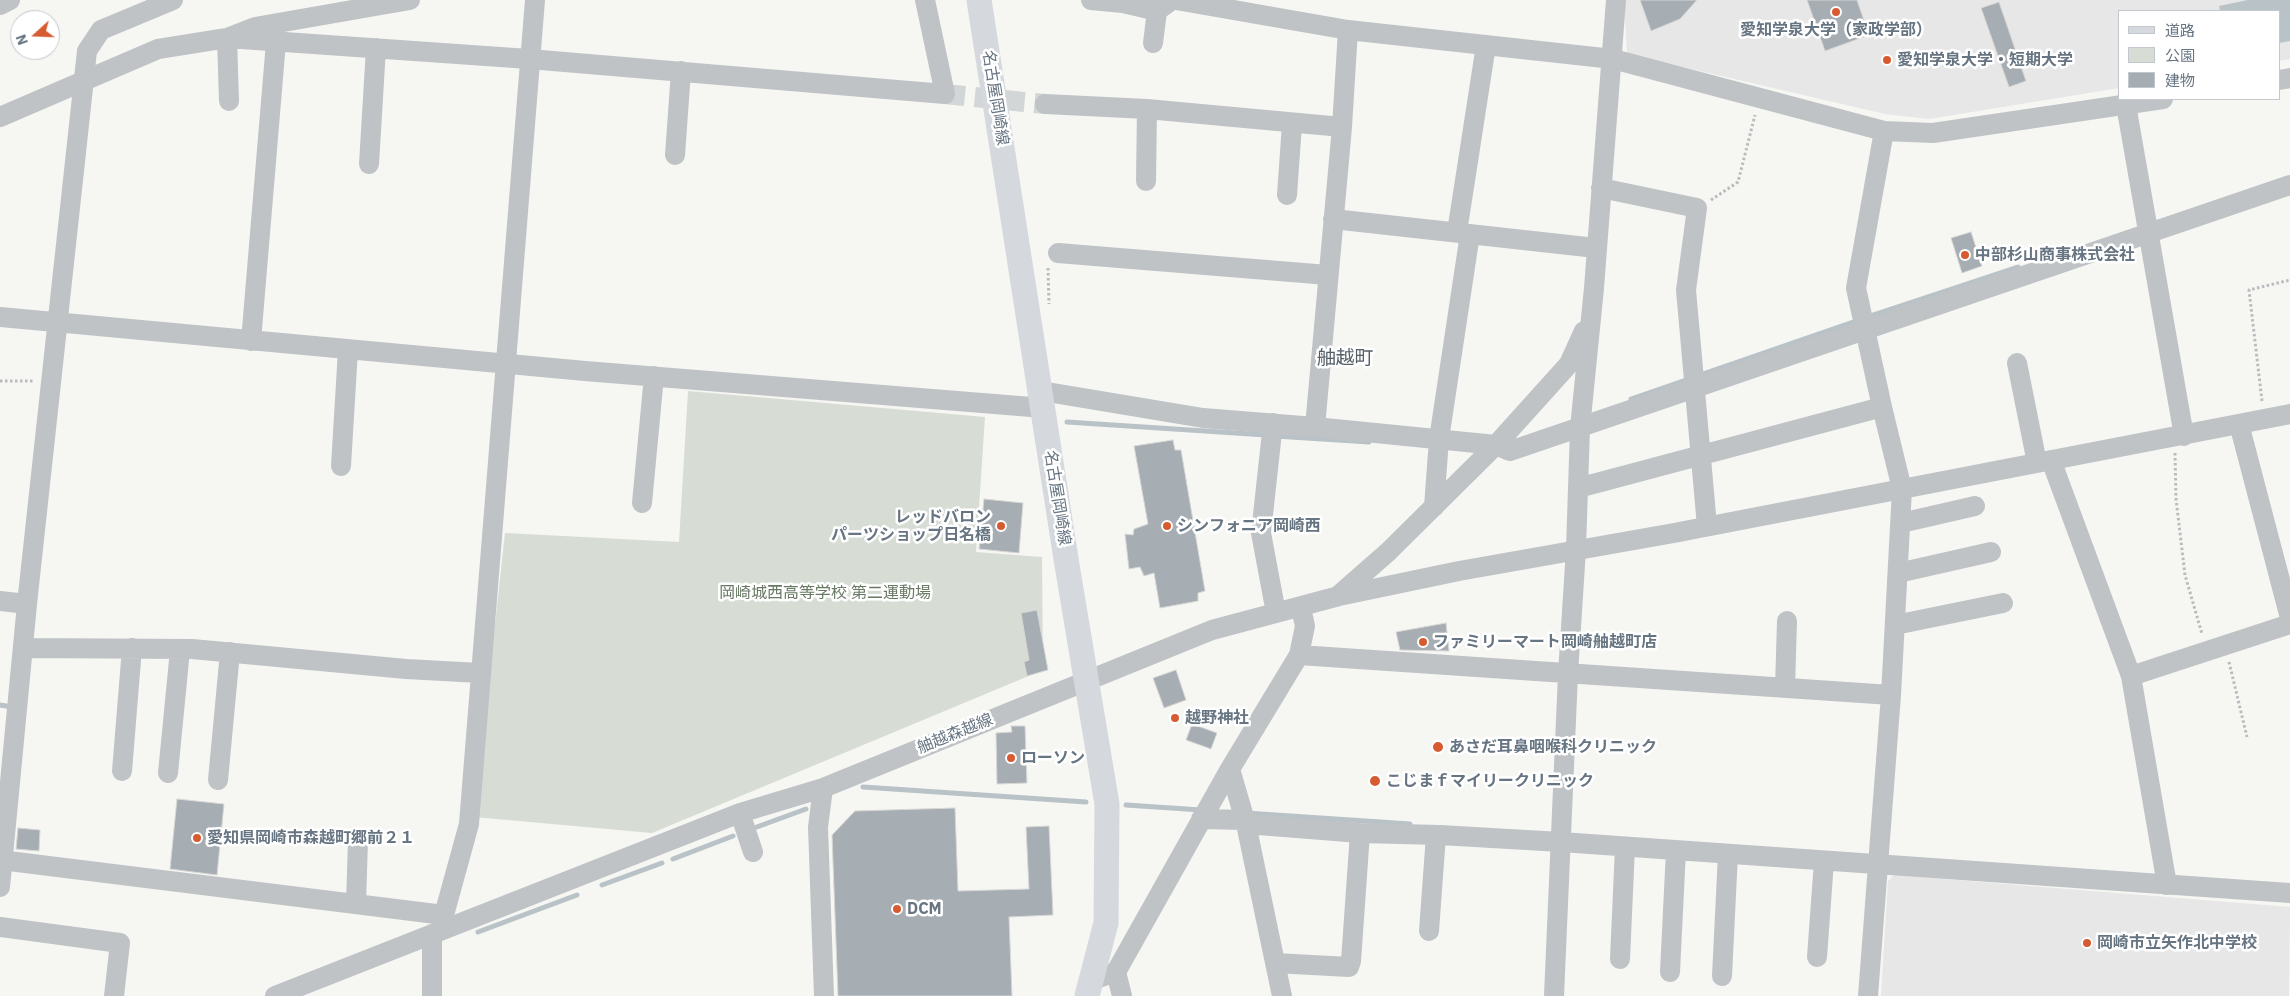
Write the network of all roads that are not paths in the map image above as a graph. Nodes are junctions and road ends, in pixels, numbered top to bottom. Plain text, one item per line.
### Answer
1 (10, 0) edge
2 (172, 0) edge
3 (410, 0) edge
4 (535, 0) edge
5 (925, 0) edge
6 (979, 0) edge
7 (1091, 0) edge
8 (1616, 0) edge
9 (1176, 3) edge
10 (0, 5) edge
11 (1348, 30) junction
12 (226, 38) junction
13 (276, 42) junction
14 (1154, 43) dead end
15 (1486, 45) junction
16 (376, 48) junction
17 (529, 59) junction
18 (1613, 59) junction
19 (681, 72) junction
20 (83, 79) junction
21 (2157, 100) edge
22 (229, 101) dead end
23 (1045, 104) tunnel mouth
24 (2126, 105) junction
25 (1147, 109) junction
26 (0, 117) edge
27 (1292, 124) junction
28 (1342, 127) junction
29 (1884, 131) junction
30 (675, 155) dead end
31 (369, 164) dead end
32 (1146, 181) dead end
33 (2290, 185) edge
34 (1601, 188) junction
35 (1287, 195) dead end
36 (1332, 219) junction
37 (1464, 233) junction
38 (2148, 234) junction
39 (1596, 248) junction
40 (1058, 253) dead end
41 (1328, 275) junction
42 (1594, 288) junction
43 (0, 317) edge
44 (58, 322) junction
45 (1866, 328) junction
46 (251, 341) junction
47 (348, 350) junction
48 (506, 363) junction
49 (2017, 363) dead end
50 (654, 376) junction
51 (1694, 388) junction
52 (1042, 400) junction
53 (1882, 407) junction
54 (2290, 414) edge
55 (1273, 423) junction
56 (2239, 424) junction
57 (1315, 427) junction
58 (1580, 428) junction
59 (2179, 436) junction
60 (1439, 439) junction
61 (1496, 445) junction
62 (1700, 455) junction
63 (2044, 462) junction
64 (341, 466) dead end
65 (1578, 488) junction
66 (1902, 489) junction
67 (642, 503) dead end
68 (1975, 506) dead end
69 (1434, 507) junction
70 (1901, 522) junction
71 (1707, 526) junction
72 (1576, 549) junction
73 (1991, 552) dead end
74 (1898, 573) junction
75 (1339, 596) junction
76 (0, 601) edge
77 (2002, 603) dead end
78 (27, 604) junction
79 (1301, 608) junction
80 (1276, 613) junction
81 (2290, 618) edge
82 (1787, 621) dead end
83 (2290, 624) edge
84 (1895, 625) junction
85 (23, 648) junction
86 (132, 648) junction
87 (180, 650) junction
88 (230, 652) junction
89 (1299, 655) junction
90 (480, 673) junction
91 (1568, 674) junction
92 (2131, 676) junction
93 (1087, 681) junction
94 (1785, 688) junction
95 (1891, 695) junction
96 (1230, 769) junction
97 (122, 771) dead end
98 (168, 773) dead end
99 (218, 780) dead end
100 (823, 788) junction
101 (740, 813) junction
102 (1205, 813) junction
103 (1243, 817) junction
104 (1360, 833) junction
105 (1436, 834) junction
106 (358, 841) dead end
107 (1561, 842) junction
108 (1625, 847) junction
109 (1676, 850) junction
110 (753, 852) dead end
111 (1728, 854) junction
112 (1, 860) edge
113 (1824, 860) junction
114 (1878, 864) junction
115 (2167, 885) junction
116 (0, 887) edge
117 (2290, 893) edge
118 (356, 904) junction
119 (441, 926) junction
120 (0, 927) edge
121 (1429, 931) dead end
122 (1817, 957) dead end
123 (1620, 959) dead end
124 (1275, 963) junction
125 (1116, 972) junction
126 (1670, 972) dead end
127 (1722, 976) dead end
128 (1089, 988) edge
129 (283, 994) edge
130 (1281, 995) edge
131 (114, 996) edge
132 (432, 996) edge
133 (824, 996) edge
134 (1122, 996) edge
135 (1554, 996) edge
136 (1868, 996) edge

1 - 10 street
2 - 20 street
3 - 12 street
4 - 17 street
5 - 19 street
6 - 52 main road, 名古屋岡崎線
7 - 9 street
8 - 18 street
9 - 11 street
9 - 14 street
11 - 15 street
11 - 28 street
12 - 13 street
12 - 20 street
12 - 22 street
13 - 16 street
13 - 46 street
15 - 18 street
15 - 37 street
16 - 17 street
16 - 31 street
17 - 19 street
17 - 48 street
18 - 29 street
18 - 34 street
19 - 30 street
20 - 26 street
20 - 44 street
21 - 24 street
23 - 25 street
24 - 29 street
24 - 38 street
25 - 27 street
25 - 32 street
27 - 28 street
27 - 35 street
28 - 36 street
29 - 45 street
33 - 38 street
34 - 39 street
34 - 51 street
36 - 37 street
36 - 41 street
37 - 39 street
37 - 60 street
38 - 45 street
38 - 59 street
39 - 42 street
40 - 41 street
41 - 57 street
42 - 58 street
42 - 61 street
43 - 44 street
44 - 46 street
44 - 78 street
45 - 51 street
45 - 53 street
46 - 47 street
47 - 48 street
47 - 64 street
48 - 50 street
48 - 90 street
49 - 63 street
50 - 52 street
50 - 67 street
51 - 58 street
51 - 62 street
52 - 55 street
52 - 93 main road, 名古屋岡崎線
53 - 62 street
53 - 66 street
54 - 56 street, 舳越森越線
55 - 57 street
55 - 80 street
56 - 59 street, 舳越森越線
56 - 81 street
57 - 60 street
58 - 61 street
58 - 65 street
59 - 63 street, 舳越森越線
60 - 61 street
60 - 69 street
61 - 69 street
62 - 65 street
62 - 71 street
63 - 66 street, 舳越森越線
63 - 92 street
65 - 72 street
66 - 70 street
66 - 71 street, 舳越森越線
68 - 70 street
69 - 75 street
70 - 74 street
71 - 72 street, 舳越森越線
72 - 75 street, 舳越森越線
72 - 91 street
73 - 74 street
74 - 84 street
75 - 79 street, 舳越森越線
76 - 78 street
77 - 84 street
78 - 85 street
79 - 80 street, 舳越森越線
79 - 89 street
80 - 93 street, 舳越森越線
82 - 94 street
83 - 92 street
84 - 95 street
85 - 86 street
85 - 112 street
86 - 87 street
86 - 97 street
87 - 88 street
87 - 98 street
88 - 90 street
88 - 99 street
89 - 91 street
89 - 96 street
90 - 119 street
91 - 94 street
91 - 107 street
92 - 115 street
93 - 100 street, 舳越森越線
93 - 128 main road, 名古屋岡崎線
94 - 95 street
95 - 114 street
96 - 102 street
96 - 103 street
100 - 101 street, 舳越森越線
100 - 133 street
101 - 110 street
101 - 119 street, 舳越森越線
102 - 103 street
102 - 125 street
103 - 104 street
103 - 124 street
104 - 105 street
104 - 124 street
105 - 107 street
105 - 121 street
106 - 118 street
107 - 108 street
107 - 135 street
108 - 109 street
108 - 123 street
109 - 111 street
109 - 126 street
111 - 113 street
111 - 127 street
112 - 116 street
112 - 118 street
113 - 114 street
113 - 122 street
114 - 115 street
114 - 136 street
115 - 117 street
118 - 119 street
119 - 129 street, 舳越森越線
119 - 132 street
120 - 131 street
124 - 130 street
125 - 128 street
125 - 134 street

